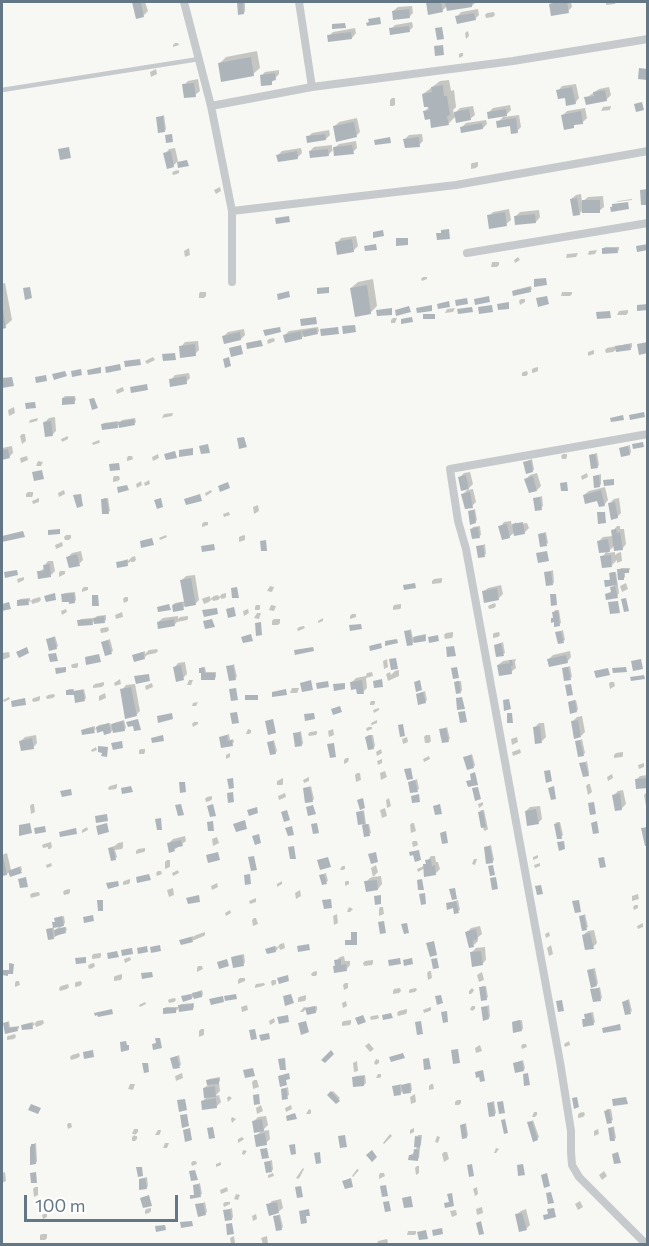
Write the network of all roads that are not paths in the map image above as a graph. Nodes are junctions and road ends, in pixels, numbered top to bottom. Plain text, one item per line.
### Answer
1 (184, 2) edge
2 (298, 2) edge
3 (648, 39) edge
4 (199, 58) junction
5 (312, 87) junction
6 (2, 90) edge
7 (211, 106) junction
8 (648, 151) edge
9 (232, 211) junction
10 (648, 223) edge
11 (467, 253) dead end
12 (232, 282) dead end
13 (648, 434) edge
14 (646, 1245) edge

1 - 4 street
2 - 5 street
3 - 5 street
4 - 6 lane
4 - 7 street
5 - 7 street
7 - 9 street
8 - 9 street
9 - 12 street
10 - 11 street
13 - 14 street

